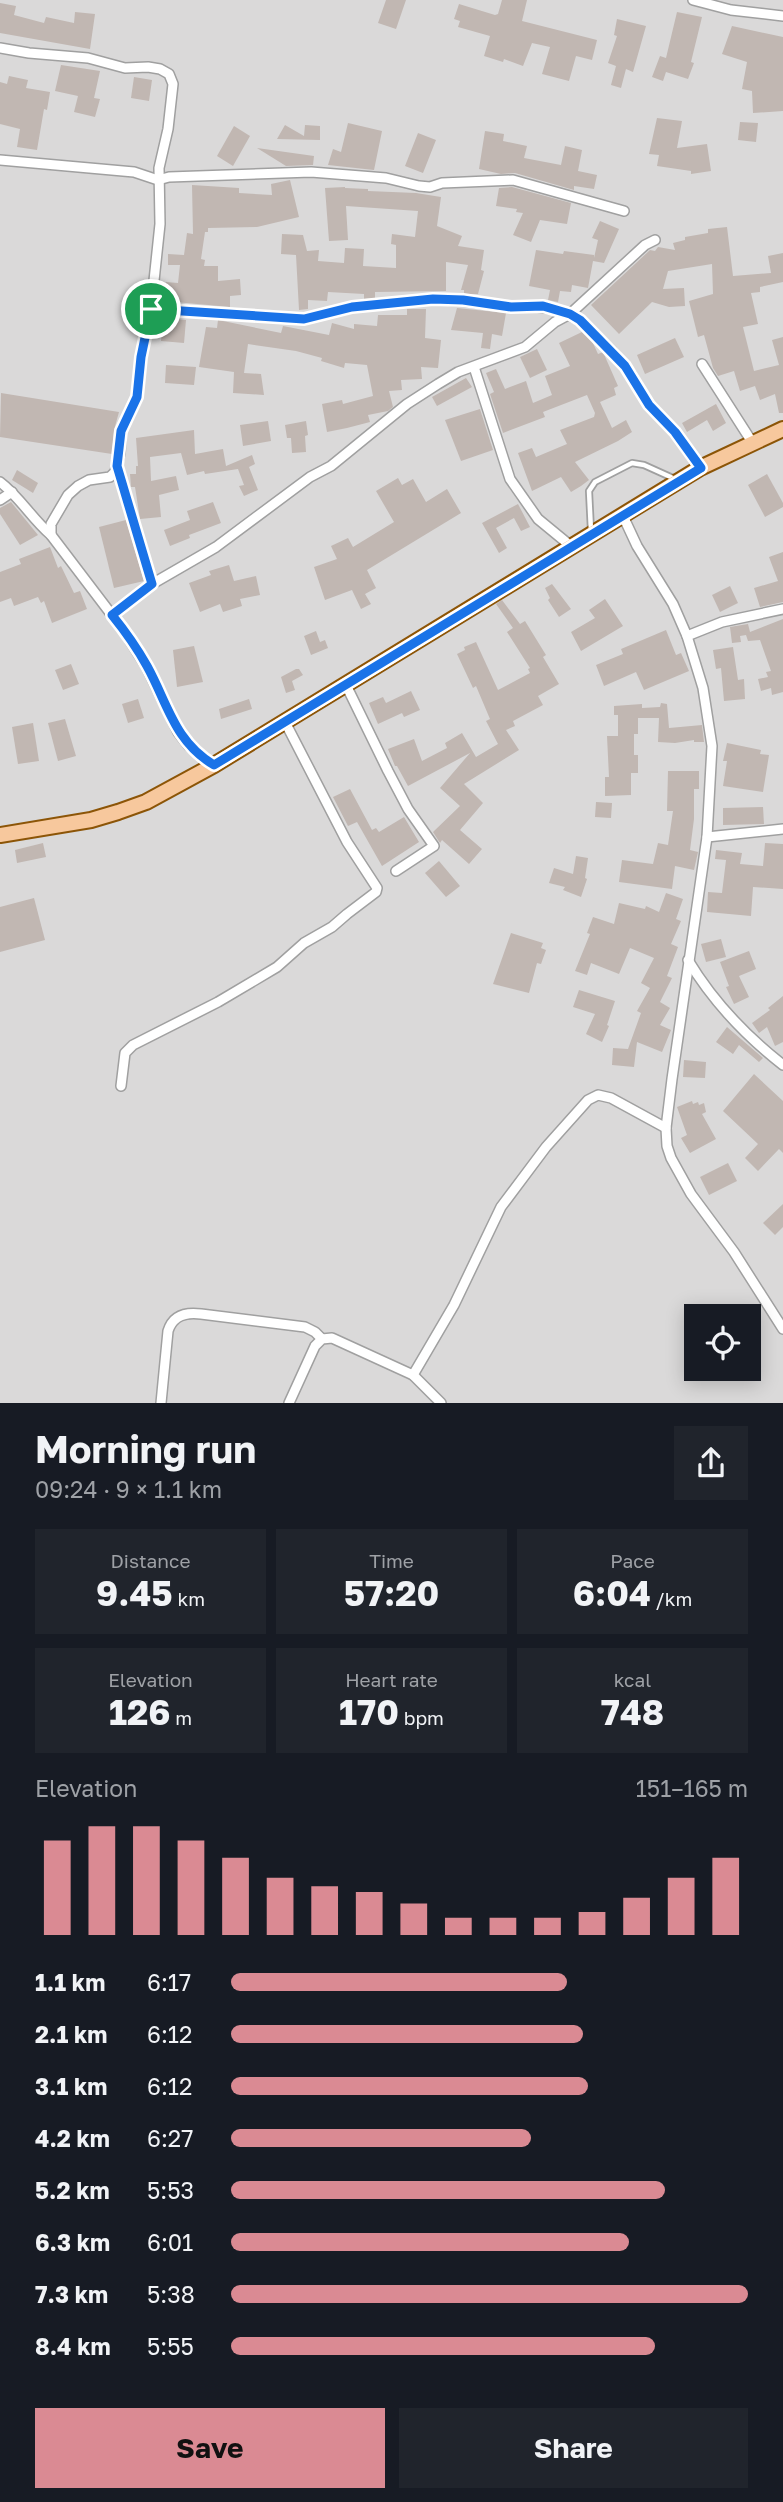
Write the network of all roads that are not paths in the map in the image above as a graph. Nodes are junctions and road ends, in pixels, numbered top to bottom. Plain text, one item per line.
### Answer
1 (693, 0) edge
2 (783, 16) edge
3 (0, 48) edge
4 (0, 160) edge
5 (158, 180) junction
6 (624, 211) dead end
7 (655, 240) dead end
8 (151, 309) junction
9 (555, 309) junction
10 (570, 314) junction
11 (555, 322) junction
12 (702, 364) dead end
13 (474, 367) junction
14 (783, 429) edge
15 (752, 442) junction
16 (117, 466) junction
17 (701, 468) junction
18 (679, 481) junction
19 (0, 482) edge
20 (12, 492) junction
21 (0, 500) edge
22 (623, 516) junction
23 (51, 535) junction
24 (591, 535) junction
25 (572, 547) junction
26 (152, 584) junction
27 (783, 609) edge
28 (112, 615) junction
29 (687, 636) junction
30 (345, 683) junction
31 (284, 720) junction
32 (214, 765) junction
33 (783, 829) edge
34 (0, 835) edge
35 (707, 837) junction
36 (396, 871) dead end
37 (688, 960) junction
38 (783, 1065) edge
39 (121, 1086) dead end
40 (666, 1128) junction
41 (783, 1329) edge
42 (322, 1339) junction
43 (412, 1375) junction
44 (161, 1403) edge
45 (289, 1403) edge
46 (441, 1403) edge

1 - 2 street
3 - 5 street
4 - 5 street
5 - 6 street
5 - 8 street
7 - 10 street
8 - 9 street
8 - 16 street
9 - 10 street
9 - 11 street
10 - 11 street
10 - 17 street
11 - 13 street
12 - 15 street
13 - 25 street
13 - 26 street
14 - 15 main road
15 - 17 main road
16 - 23 street
16 - 26 street
17 - 18 main road
18 - 22 main road
18 - 24 lane
19 - 20 street
20 - 21 street
20 - 23 street
22 - 24 main road
22 - 29 street
23 - 28 street
24 - 25 main road
25 - 30 main road
26 - 28 street
27 - 29 street
28 - 32 street
29 - 35 street
30 - 31 main road
30 - 36 street
31 - 32 main road
31 - 39 street
32 - 34 main road
33 - 35 street
35 - 37 street
37 - 38 street
37 - 40 street
40 - 41 street
40 - 43 street
42 - 43 street
42 - 44 street
42 - 45 street
43 - 46 street

